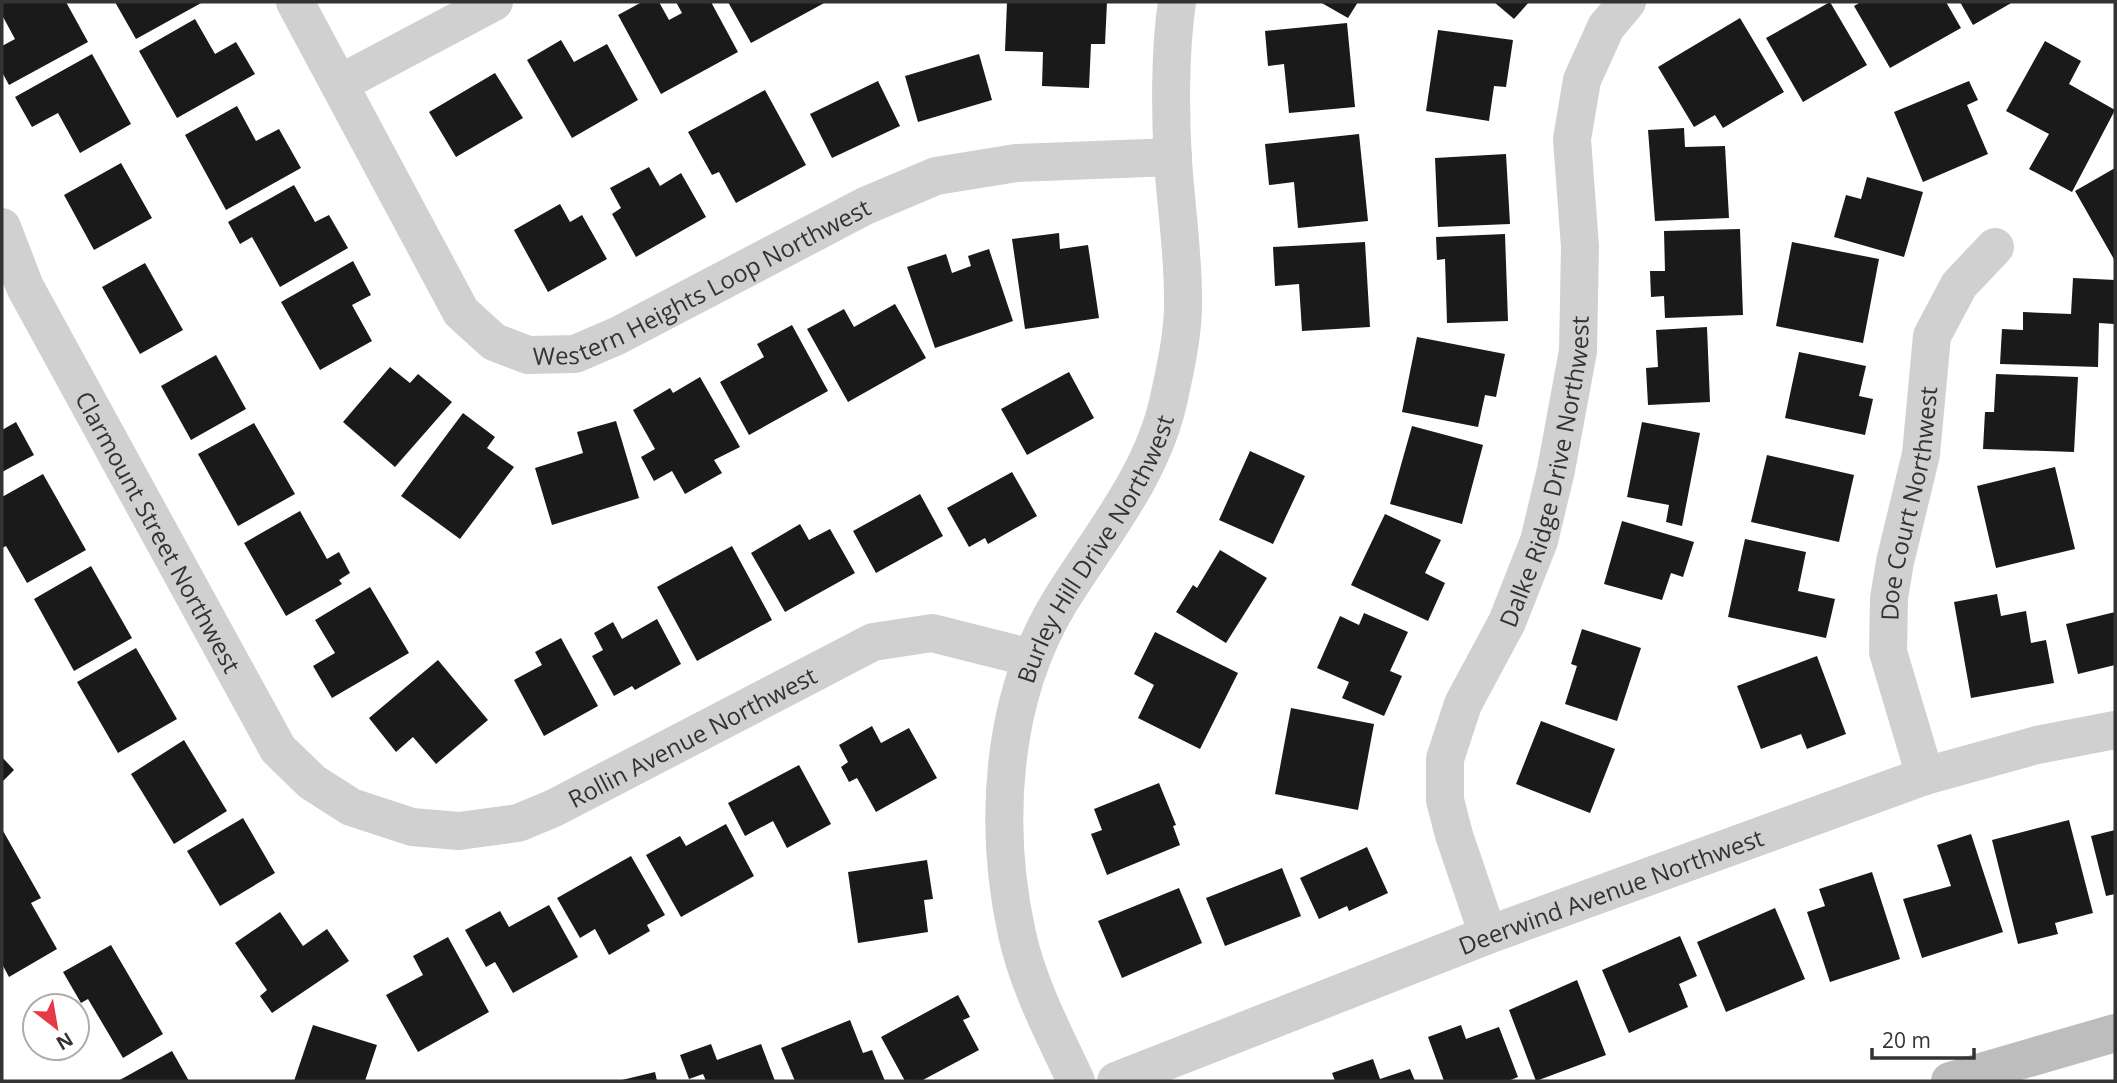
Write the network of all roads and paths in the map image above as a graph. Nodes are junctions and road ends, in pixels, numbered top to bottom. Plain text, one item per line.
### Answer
1 (295, 2) edge
2 (494, 2) edge
3 (1177, 2) edge
4 (1627, 2) edge
5 (339, 84) junction
6 (1173, 157) junction
7 (2, 227) edge
8 (1995, 247) dead end
9 (1031, 658) junction
10 (2115, 730) edge
11 (1925, 776) junction
12 (351, 807) joint
13 (1488, 935) junction
14 (2115, 1032) edge
15 (1076, 1081) edge
16 (1116, 1081) edge
17 (1950, 1081) edge

1 - 5 street, Western Heights Loop Northwest
2 - 5 street
3 - 6 street, Burley Hill Drive Northwest
4 - 13 street, Dalke Ridge Drive Northwest
5 - 6 street, Western Heights Loop Northwest
6 - 9 street, Burley Hill Drive Northwest
7 - 12 street, Clarmount Street Northwest
8 - 11 street, Doe Court Northwest
9 - 12 street, Rollin Avenue Northwest
9 - 15 street, Burley Hill Drive Northwest
10 - 11 street, Deerwind Avenue Northwest
11 - 13 street, Deerwind Avenue Northwest
13 - 16 street, Deerwind Avenue Northwest
14 - 17 main road

